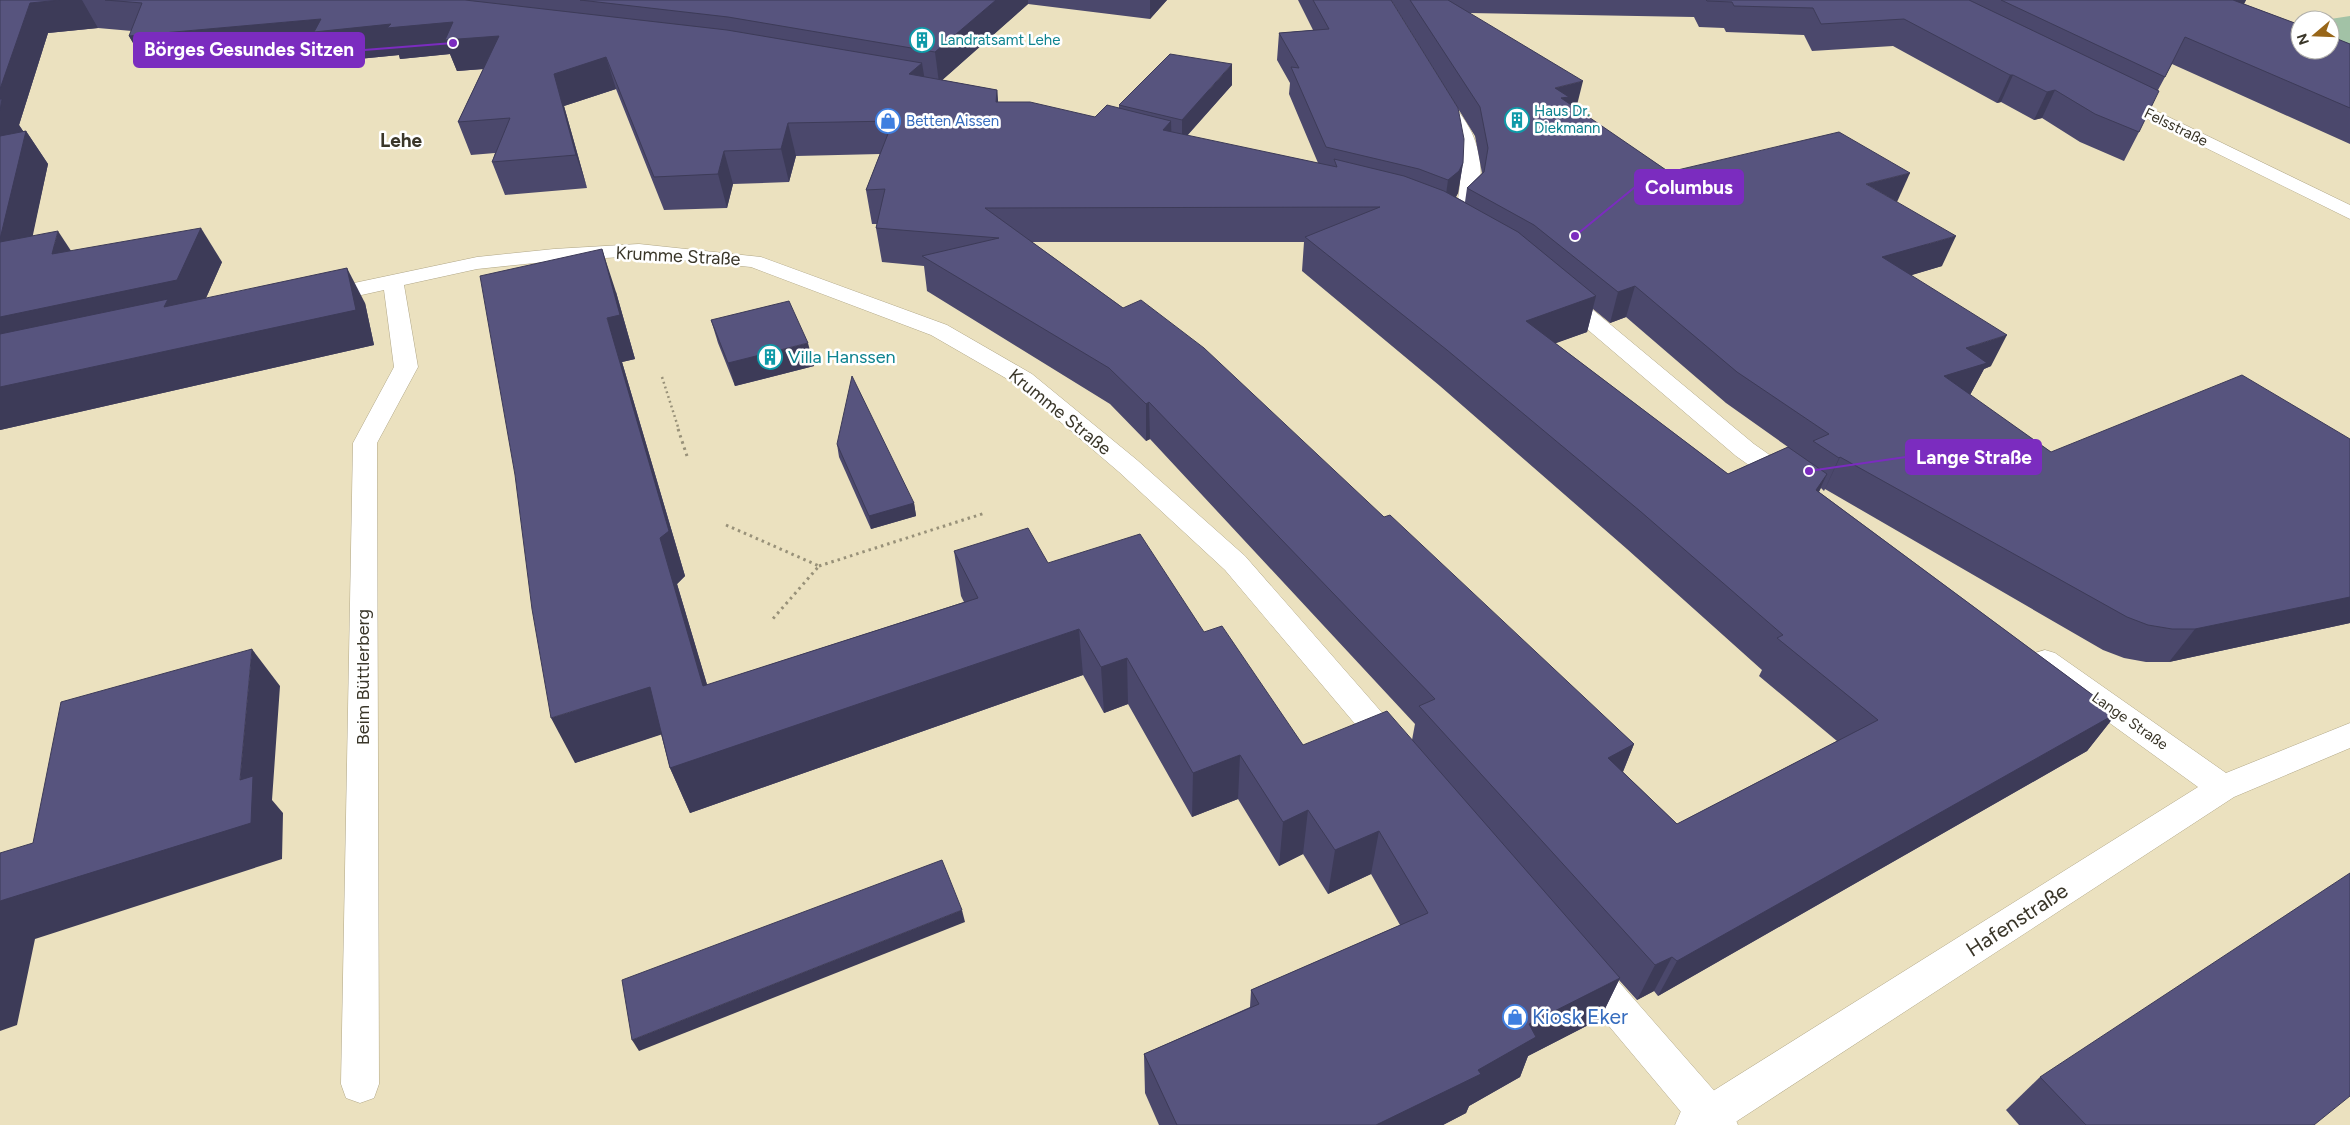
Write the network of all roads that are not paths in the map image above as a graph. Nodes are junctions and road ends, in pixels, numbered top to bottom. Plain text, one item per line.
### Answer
1 (1433, 85) edge
2 (2103, 90) edge
3 (2350, 213) edge
4 (1446, 221) edge
5 (394, 281) junction
6 (1543, 281) edge
7 (298, 302) edge
8 (1805, 493) edge
9 (2030, 651) edge
10 (2350, 734) edge
11 (1410, 767) edge
12 (2223, 788) junction
13 (1567, 949) edge
14 (360, 1084) dead end
15 (1708, 1122) edge

1 - 4 street
2 - 3 street, Felsstraße
5 - 7 street, Krumme Straße
5 - 11 street, Krumme Straße
5 - 14 street, Beim Büttlerberg
6 - 8 street
9 - 12 street, Lange Straße
10 - 12 street, Hafenstraße
12 - 15 street, Hafenstraße
13 - 15 street

